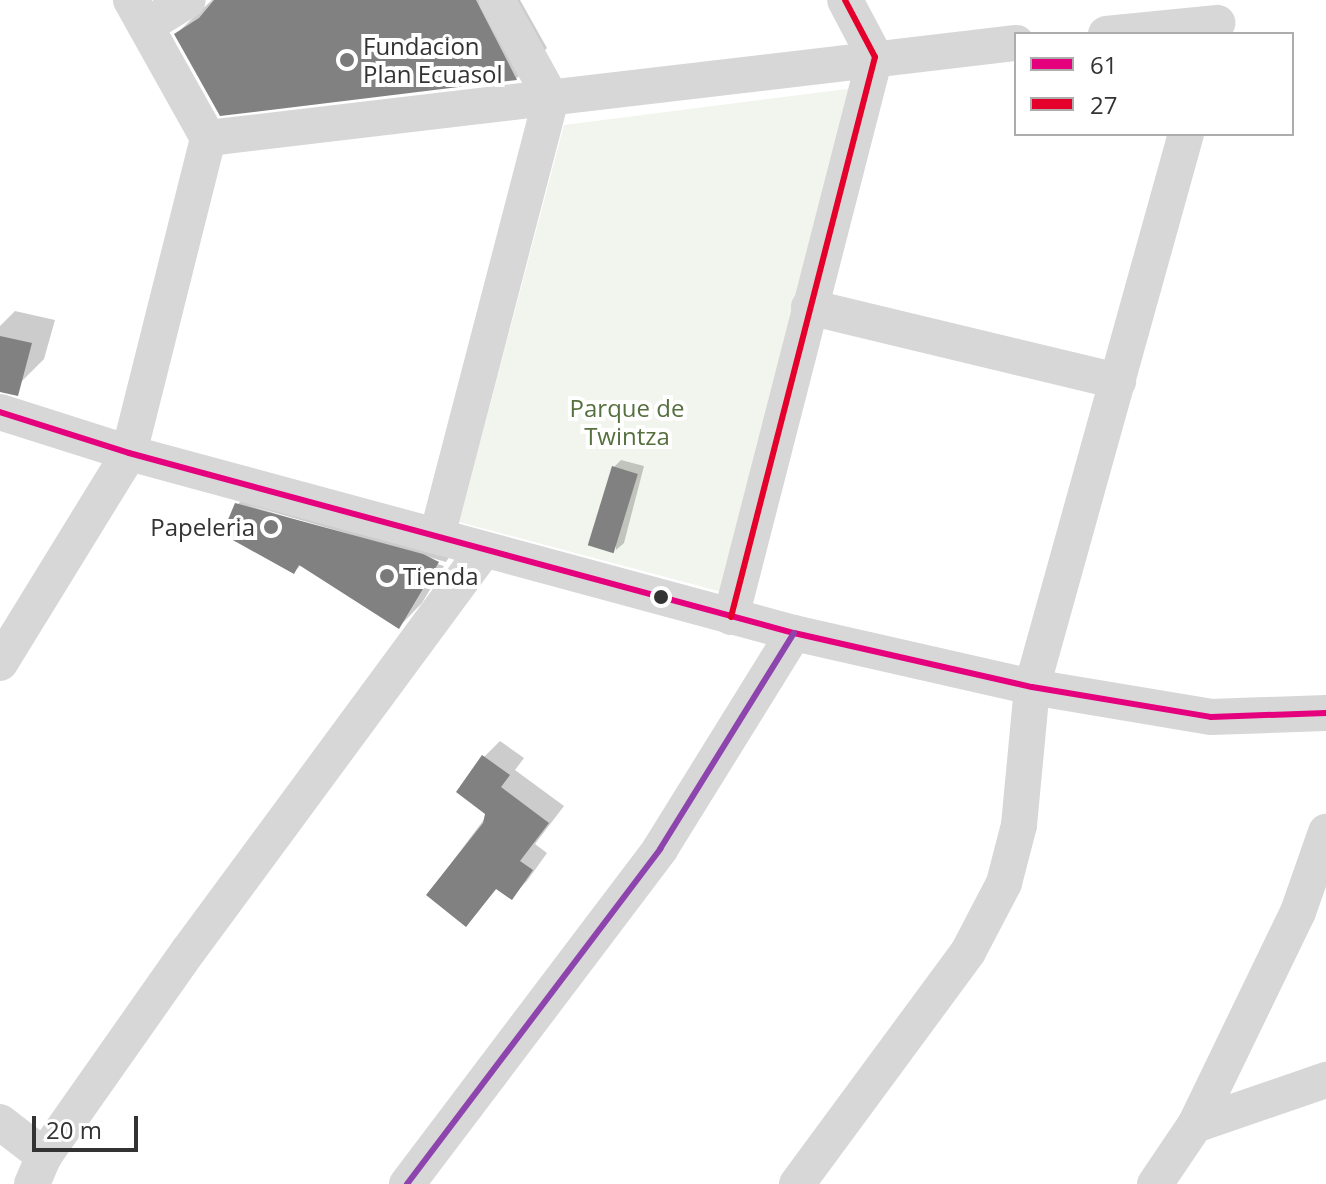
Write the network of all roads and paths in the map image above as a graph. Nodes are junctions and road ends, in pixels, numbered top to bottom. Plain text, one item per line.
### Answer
1 (188, 0) edge
2 (497, 0) edge
3 (845, 0) edge
4 (138, 13) edge
5 (1212, 19) edge
6 (1120, 32) edge
7 (1014, 43) edge
8 (875, 57) junction
9 (551, 98) junction
10 (1185, 136) edge
11 (208, 138) junction
12 (809, 307) junction
13 (1118, 381) junction
14 (0, 412) edge
15 (129, 453) junction
16 (437, 536) junction
17 (484, 550) junction
18 (731, 617) junction
19 (794, 633) junction
20 (0, 663) edge
21 (1032, 687) junction
22 (1326, 713) edge
23 (1326, 832) edge
24 (1326, 1080) edge
25 (0, 1122) edge
26 (1195, 1125) junction
27 (38, 1170) edge
28 (407, 1184) edge
29 (797, 1184) edge
30 (1155, 1184) edge

1 - 4 street
2 - 9 street
3 - 8 street
4 - 11 street
5 - 6 street
7 - 8 street
8 - 9 street
8 - 12 street
9 - 11 street
9 - 16 street
10 - 13 street
11 - 15 street
12 - 13 street
12 - 18 street
13 - 21 street
14 - 15 street
15 - 16 street
15 - 20 street
16 - 17 street
17 - 18 street
17 - 27 street
18 - 19 street
19 - 21 street
19 - 28 street
21 - 22 street
21 - 29 street
23 - 26 street
24 - 26 street
25 - 27 street
26 - 30 street

